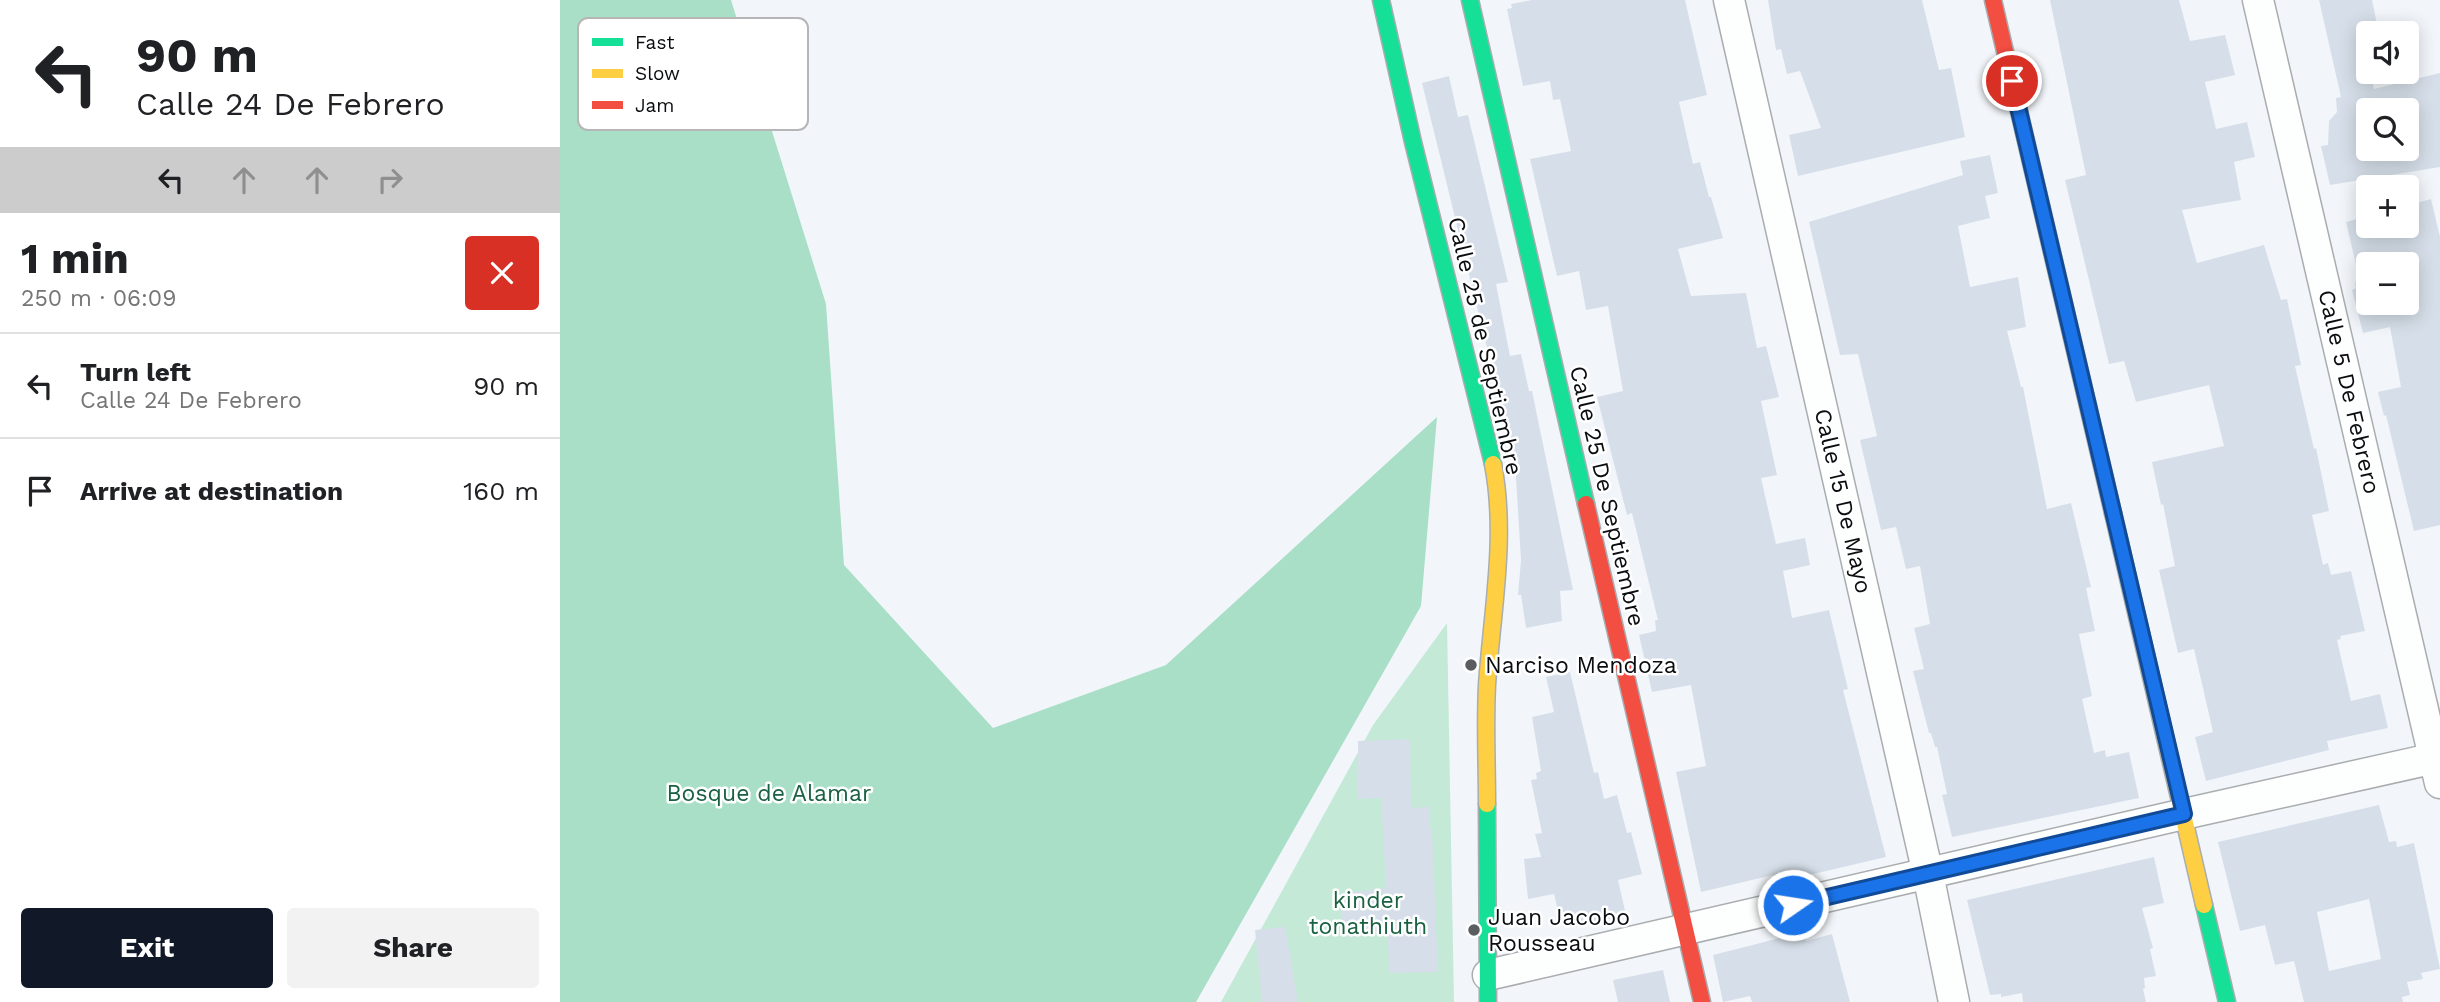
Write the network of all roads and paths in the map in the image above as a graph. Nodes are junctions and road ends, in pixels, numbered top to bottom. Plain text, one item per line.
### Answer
1 (1381, 0) edge
2 (1470, 0) edge
3 (1730, 0) edge
4 (1993, 0) edge
5 (2258, 0) edge
6 (2438, 766) edge
7 (2184, 814) junction
8 (1928, 874) junction
9 (1684, 930) junction
10 (1488, 989) edge
11 (1702, 1002) edge
12 (1954, 1002) edge
13 (2227, 1002) edge

1 - 10 street, Calle 25 de Septiembre
2 - 9 street, Calle 25 De Septiembre
3 - 8 street, Calle 15 De Mayo
4 - 7 street
5 - 6 street, Calle 5 De Febrero
6 - 7 street
7 - 8 street
7 - 13 street
8 - 9 street
8 - 12 street, Calle 15 De Mayo
9 - 10 street
9 - 11 street, Calle 25 De Septiembre

